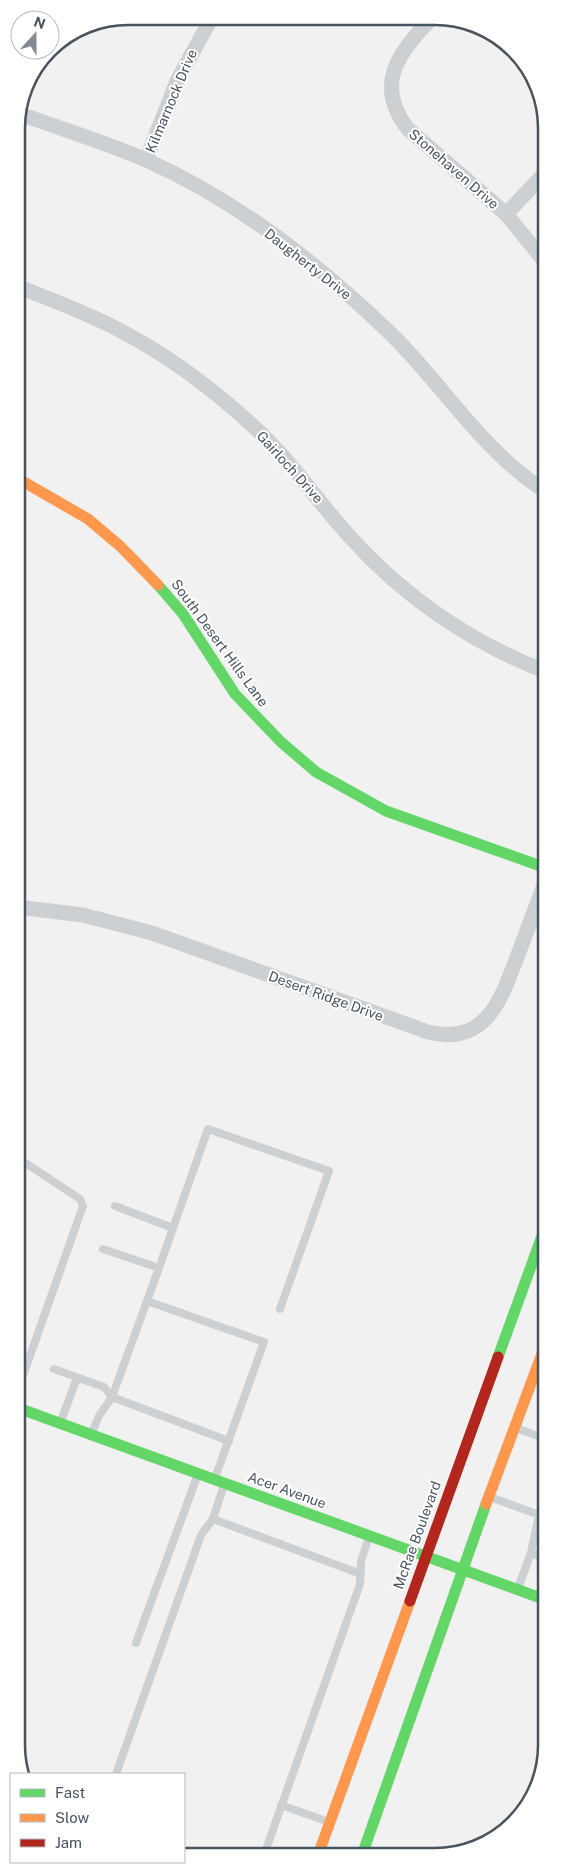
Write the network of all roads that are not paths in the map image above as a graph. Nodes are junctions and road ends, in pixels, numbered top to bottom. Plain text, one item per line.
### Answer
1 (208, 25) edge
2 (425, 25) edge
3 (26, 116) edge
4 (146, 160) junction
5 (538, 180) edge
6 (506, 214) junction
7 (538, 253) edge
8 (25, 289) edge
9 (25, 482) edge
10 (538, 486) edge
11 (538, 668) edge
12 (538, 865) edge
13 (538, 901) edge
14 (25, 907) edge
15 (25, 1163) edge
16 (115, 1206) dead end
17 (173, 1228) junction
18 (538, 1247) edge
19 (103, 1249) dead end
20 (159, 1268) junction
21 (147, 1301) junction
22 (280, 1309) dead end
23 (538, 1364) edge
24 (54, 1369) dead end
25 (25, 1370) edge
26 (77, 1378) junction
27 (112, 1397) junction
28 (25, 1410) edge
29 (60, 1423) junction
30 (514, 1427) junction
31 (91, 1434) junction
32 (538, 1436) edge
33 (229, 1441) junction
34 (198, 1473) junction
35 (220, 1481) junction
36 (489, 1496) junction
37 (538, 1514) edge
38 (213, 1519) junction
39 (538, 1523) edge
40 (370, 1536) junction
41 (531, 1552) junction
42 (538, 1555) edge
43 (426, 1556) junction
44 (462, 1568) junction
45 (361, 1574) junction
46 (518, 1589) junction
47 (538, 1597) edge
48 (136, 1643) dead end
49 (116, 1773) edge
50 (281, 1805) junction
51 (329, 1823) junction
52 (266, 1848) edge
53 (320, 1848) edge
54 (364, 1848) edge

1 - 4 street, Kilmarnock Drive
2 - 6 street, Stonehaven Drive
3 - 4 street, Daugherty Drive
4 - 10 street, Daugherty Drive
5 - 6 street
6 - 7 street, Stonehaven Drive
8 - 11 street, Gairloch Drive
9 - 12 street, South Desert Hills Lane
13 - 14 street, Desert Ridge Drive
15 - 25 lane
16 - 17 lane
17 - 20 lane
17 - 22 lane
18 - 43 street, McRae Boulevard
19 - 20 lane
20 - 21 lane
21 - 27 lane
21 - 33 lane
23 - 30 street
24 - 26 lane
26 - 27 lane
26 - 29 lane
27 - 31 lane
27 - 33 lane
28 - 29 street, Acer Avenue
29 - 31 street, Acer Avenue
30 - 32 lane
30 - 36 street
31 - 34 street, Acer Avenue
33 - 35 lane
34 - 35 street, Acer Avenue
34 - 48 lane
35 - 38 lane
35 - 40 street, Acer Avenue
36 - 37 lane
36 - 44 street
38 - 45 lane
38 - 49 lane
39 - 41 lane
40 - 43 street, Acer Avenue
40 - 45 lane
41 - 42 lane
41 - 46 lane
43 - 44 street, Acer Avenue
43 - 51 street, McRae Boulevard
44 - 46 street, Acer Avenue
44 - 54 street
45 - 50 lane
46 - 47 street, Acer Avenue
50 - 51 lane
50 - 52 lane
51 - 53 street, McRae Boulevard

